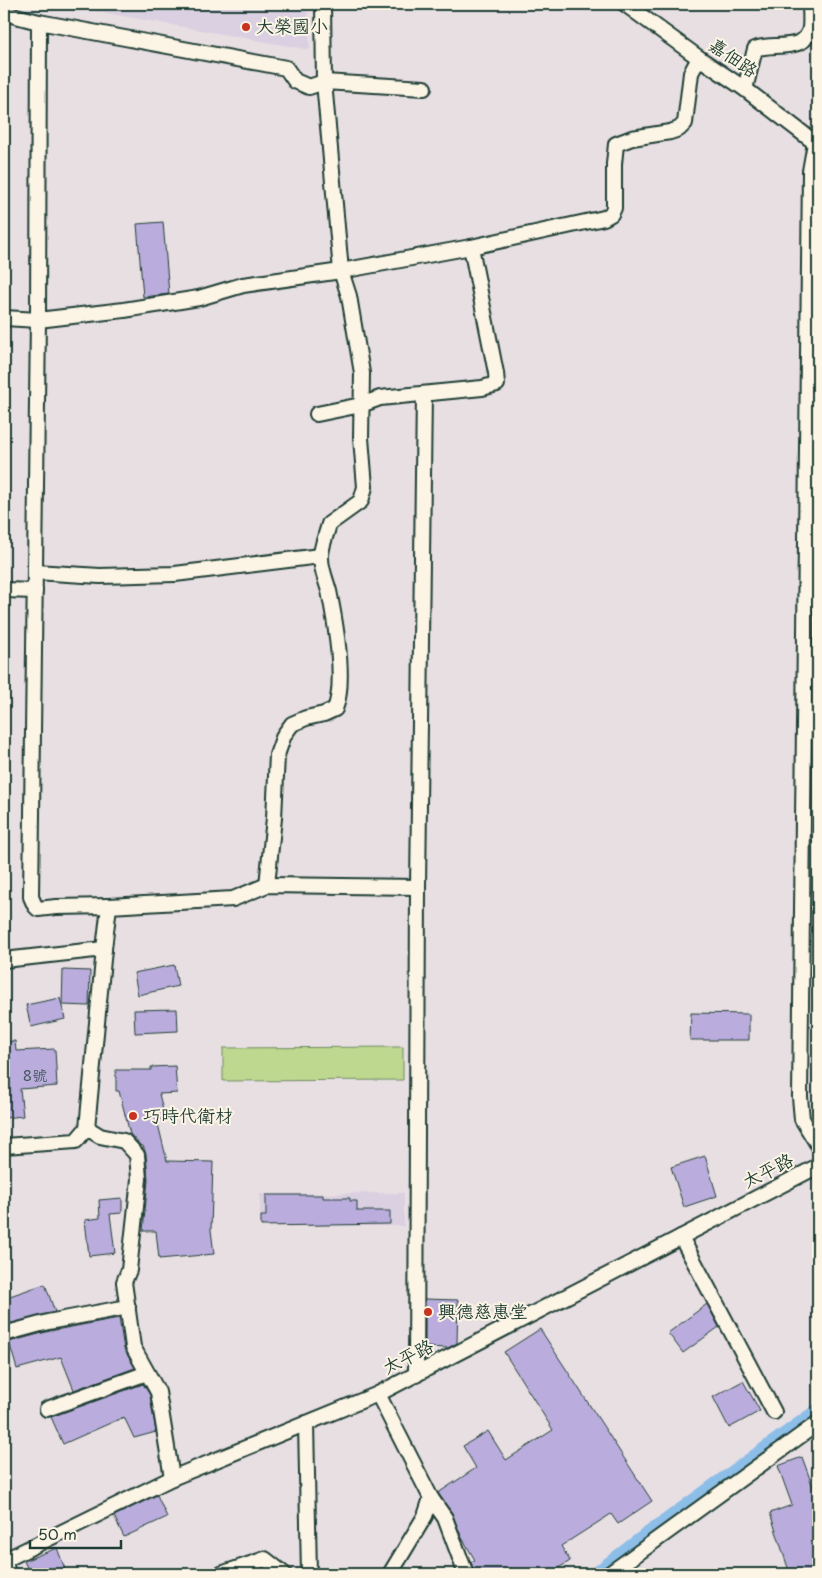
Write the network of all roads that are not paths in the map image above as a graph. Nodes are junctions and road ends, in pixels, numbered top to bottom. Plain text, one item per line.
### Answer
1 (5, 4) edge
2 (323, 4) edge
3 (625, 4) edge
4 (810, 4) edge
5 (4, 7) edge
6 (4, 13) edge
7 (39, 22) junction
8 (699, 58) junction
9 (324, 82) junction
10 (424, 88) dead end
11 (745, 89) junction
12 (817, 144) edge
13 (471, 247) junction
14 (341, 271) junction
15 (4, 318) edge
16 (38, 320) junction
17 (424, 394) junction
18 (361, 405) junction
19 (317, 414) dead end
20 (320, 556) junction
21 (35, 572) junction
22 (4, 590) edge
23 (35, 590) junction
24 (267, 885) junction
25 (418, 887) junction
26 (109, 906) junction
27 (104, 949) junction
28 (4, 960) edge
29 (87, 1128) junction
30 (4, 1146) edge
31 (818, 1146) edge
32 (818, 1166) edge
33 (680, 1237) junction
34 (128, 1307) junction
35 (4, 1334) edge
36 (147, 1373) junction
37 (416, 1375) junction
38 (378, 1394) junction
39 (46, 1409) dead end
40 (774, 1412) dead end
41 (306, 1423) junction
42 (818, 1423) edge
43 (172, 1478) junction
44 (432, 1498) junction
45 (4, 1558) edge
46 (8, 1574) edge
47 (221, 1574) edge
48 (284, 1574) edge
49 (309, 1574) edge
50 (390, 1574) edge
51 (466, 1574) edge
52 (609, 1574) edge

1 - 5 street
2 - 9 street
3 - 8 street, 嘉佃路
4 - 11 street
6 - 7 street
7 - 9 street
7 - 16 street
8 - 11 street, 嘉佃路
8 - 13 street
9 - 10 street
9 - 14 street
11 - 12 street, 嘉佃路
12 - 31 street
13 - 14 street
13 - 17 street
14 - 16 street
14 - 18 street
15 - 16 street
16 - 21 street
17 - 18 street
17 - 25 street
18 - 19 street
18 - 20 street
20 - 21 street
20 - 24 street
21 - 23 street
22 - 23 street
23 - 26 street
24 - 25 street
24 - 26 street
25 - 37 street
26 - 27 street
27 - 28 street
27 - 29 street
29 - 30 street
29 - 34 street
32 - 33 street, 太平路
33 - 37 street, 太平路
33 - 40 street
34 - 35 street
34 - 36 street
36 - 39 street
36 - 43 street
37 - 38 street, 太平路
38 - 41 street, 太平路
38 - 44 street
41 - 43 street, 太平路
41 - 49 street
42 - 52 street
43 - 45 street, 太平路
44 - 50 street
44 - 51 street
45 - 46 street
47 - 48 street

